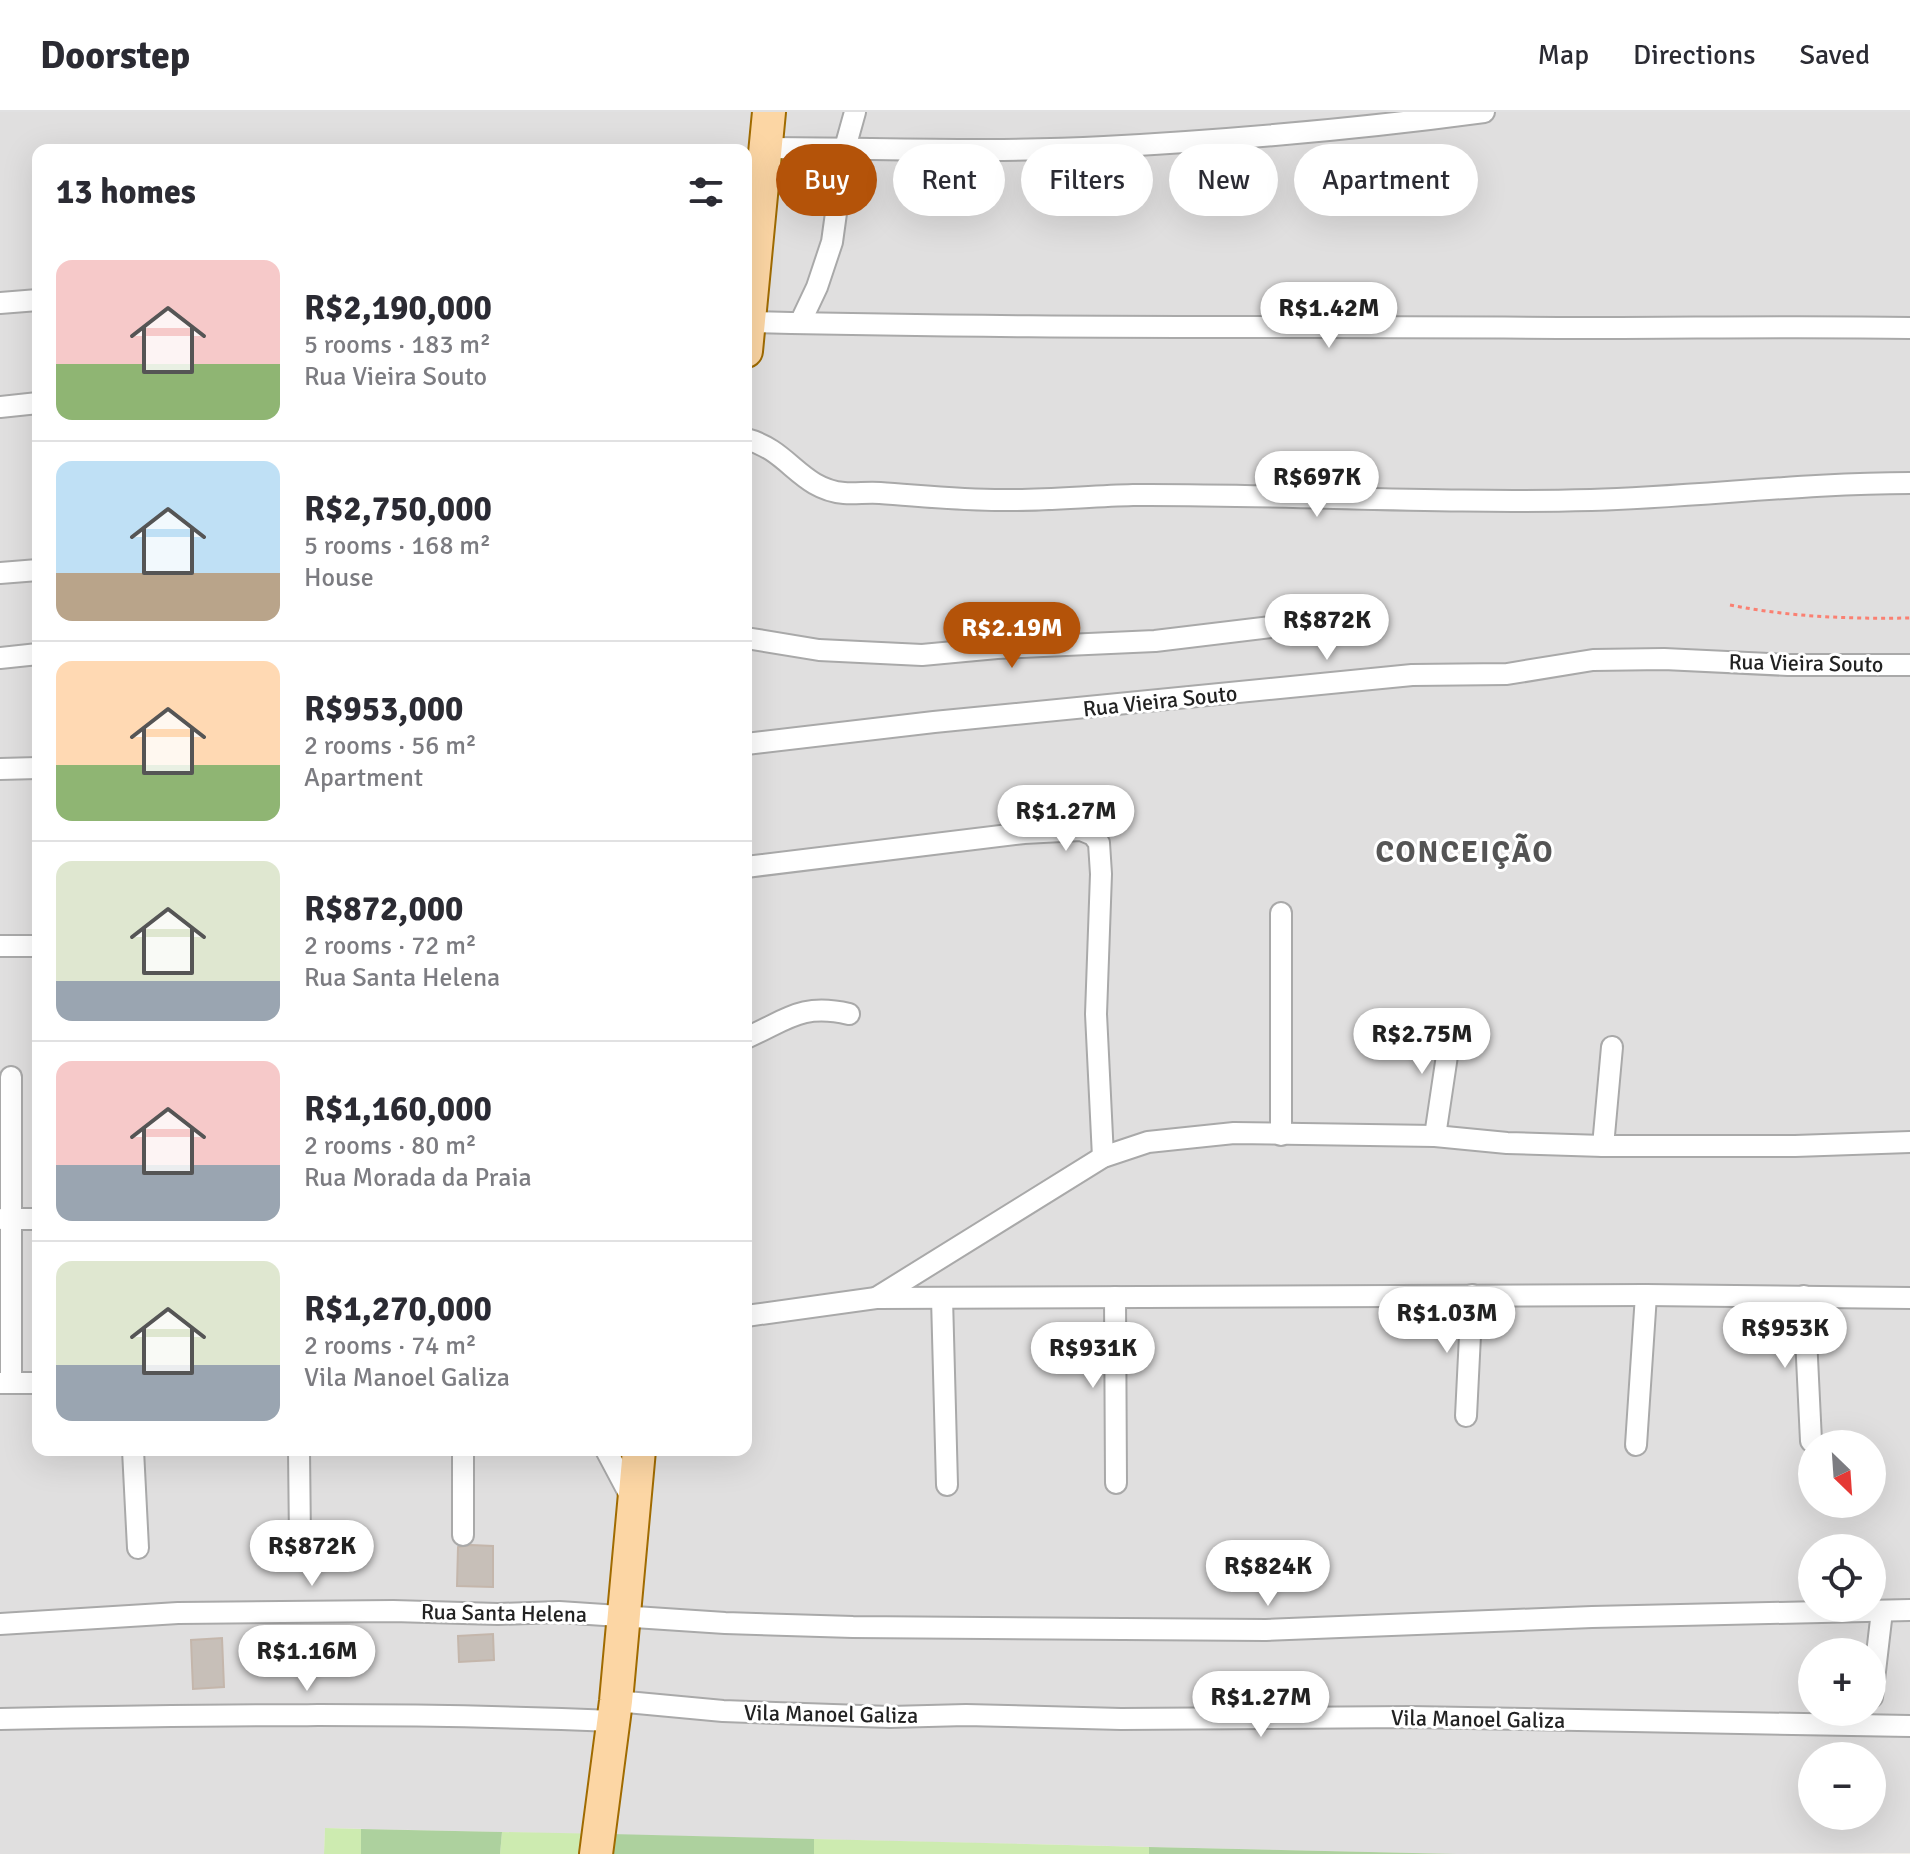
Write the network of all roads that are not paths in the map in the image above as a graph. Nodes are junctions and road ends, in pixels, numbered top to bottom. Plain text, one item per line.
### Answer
1 (769, 112) edge
2 (855, 112) edge
3 (1484, 112) edge
4 (846, 144) edge
5 (765, 148) junction
6 (776, 148) edge
7 (877, 148) edge
8 (836, 216) edge
9 (752, 248) edge
10 (32, 300) edge
11 (0, 303) edge
12 (800, 323) junction
13 (1910, 328) edge
14 (752, 339) edge
15 (32, 404) edge
16 (0, 407) edge
17 (752, 442) edge
18 (1910, 483) edge
19 (32, 570) edge
20 (0, 573) edge
21 (1279, 626) dead end
22 (752, 639) edge
23 (32, 655) edge
24 (0, 658) edge
25 (1910, 665) edge
26 (752, 743) edge
27 (32, 768) edge
28 (0, 769) edge
29 (752, 866) edge
30 (1281, 913) dead end
31 (0, 946) edge
32 (32, 946) edge
33 (849, 1014) dead end
34 (1452, 1022) dead end
35 (752, 1035) edge
36 (1612, 1047) dead end
37 (11, 1077) dead end
38 (1281, 1135) junction
39 (1435, 1136) junction
40 (1910, 1142) edge
41 (1603, 1146) junction
42 (1103, 1157) junction
43 (6, 1219) edge
44 (32, 1219) edge
45 (1472, 1295) junction
46 (1646, 1295) junction
47 (1804, 1296) junction
48 (1115, 1297) junction
49 (876, 1298) junction
50 (942, 1298) junction
51 (1910, 1298) edge
52 (752, 1315) edge
53 (5, 1382) edge
54 (32, 1383) edge
55 (1466, 1416) dead end
56 (1810, 1430) edge
57 (1636, 1445) dead end
58 (133, 1456) edge
59 (299, 1456) edge
60 (463, 1456) edge
61 (609, 1456) edge
62 (639, 1456) edge
63 (1116, 1483) dead end
64 (947, 1485) dead end
65 (635, 1505) junction
66 (463, 1535) dead end
67 (300, 1540) dead end
68 (138, 1548) dead end
69 (1910, 1610) edge
70 (1886, 1611) edge
71 (1798, 1613) edge
72 (624, 1616) junction
73 (0, 1624) edge
74 (614, 1711) junction
75 (1798, 1718) edge
76 (0, 1719) edge
77 (1886, 1721) edge
78 (1910, 1726) edge
79 (596, 1854) edge

1 - 5 main road
2 - 4 street
3 - 7 street
5 - 6 street
5 - 9 main road
8 - 12 street
10 - 11 street
12 - 13 street
12 - 14 street
15 - 16 street
17 - 18 street
19 - 20 street
21 - 22 street
23 - 24 street
25 - 26 street, Rua Vieira Souto
27 - 28 street
29 - 42 street
30 - 38 street
31 - 32 street
33 - 35 street
34 - 39 street
36 - 41 street
37 - 43 street
38 - 39 street
38 - 42 street
39 - 41 street
40 - 41 street
42 - 49 street
43 - 44 street
43 - 53 street
45 - 46 street
45 - 48 street
45 - 55 street
46 - 47 street
46 - 57 street
47 - 51 street
47 - 56 street
48 - 50 street
48 - 63 street
49 - 50 street
49 - 52 street
50 - 64 street
53 - 54 street
58 - 68 street
59 - 67 street
60 - 66 street
61 - 65 street
62 - 65 main road
65 - 72 main road
69 - 70 street, Rua Santa Helena
71 - 72 street, Rua Santa Helena
72 - 73 street, Rua Santa Helena
72 - 74 main road
74 - 75 street, Vila Manoel Galiza
74 - 76 street, Vila Manoel Galiza
74 - 79 main road
77 - 78 street, Vila Manoel Galiza

